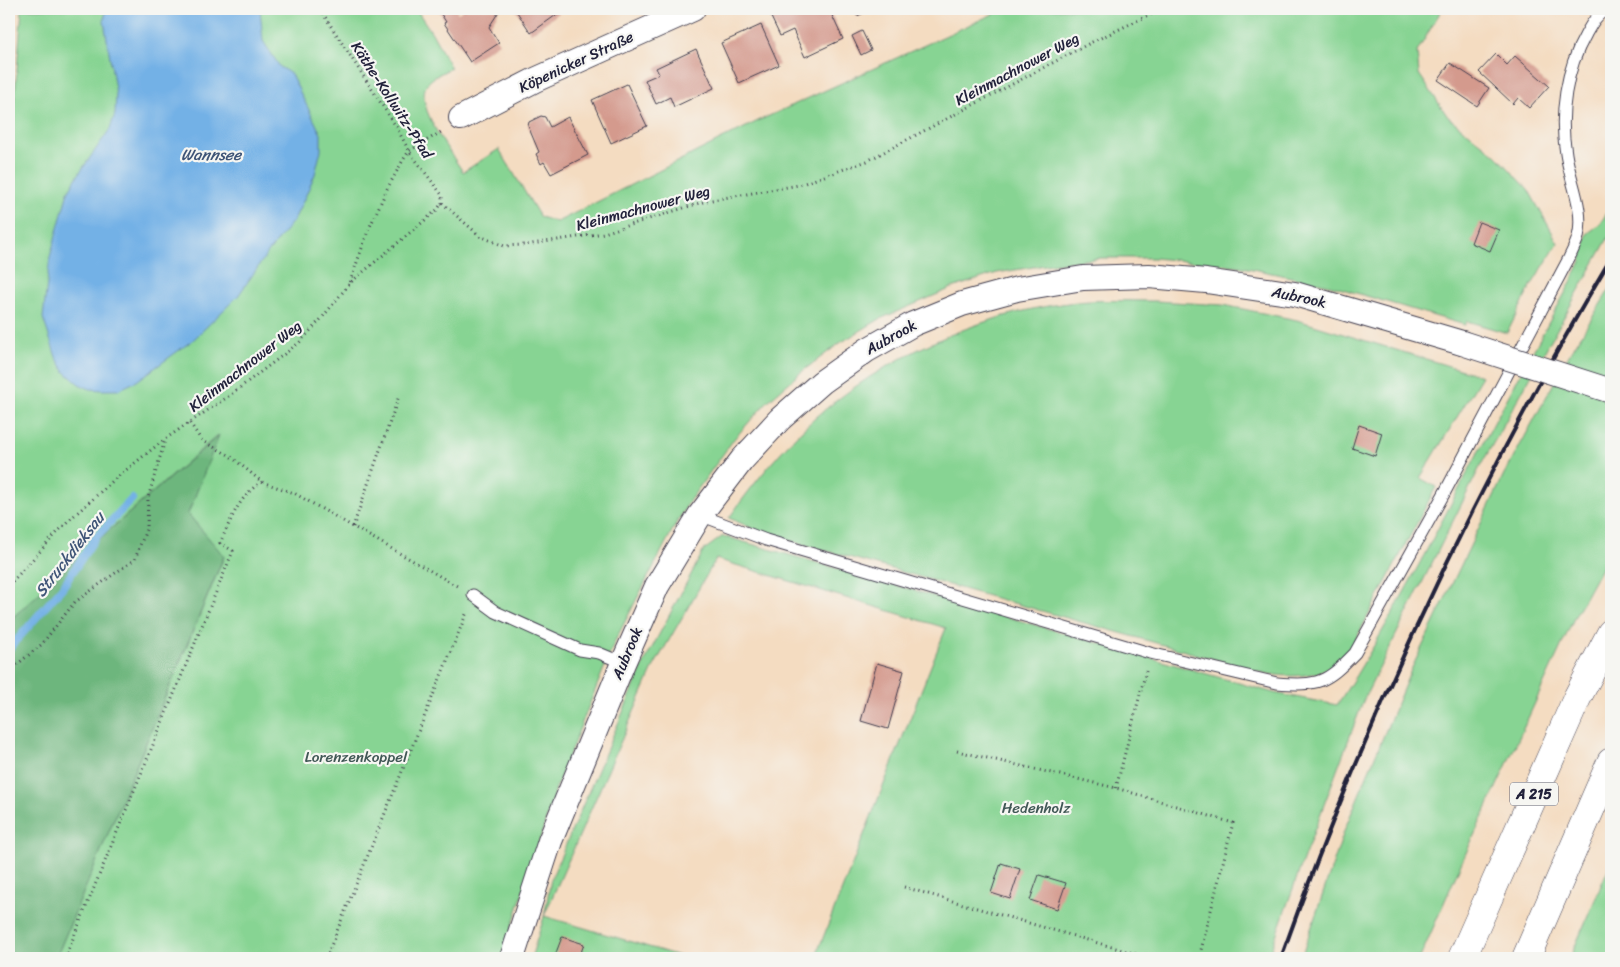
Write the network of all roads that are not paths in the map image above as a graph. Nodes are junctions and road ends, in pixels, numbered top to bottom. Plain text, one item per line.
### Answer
1 (693, 9) edge
2 (1608, 9) edge
3 (461, 118) road end
4 (1611, 391) edge
5 (700, 516) junction
6 (473, 595) road end
7 (1611, 633) edge
8 (623, 663) junction
9 (1611, 762) edge
10 (512, 958) edge
11 (1462, 958) edge
12 (1526, 958) edge

1 - 3 street, Köpenicker Straße
2 - 5 lane
4 - 5 street, Aubrook, bridge
5 - 8 street, Aubrook
6 - 8 lane
7 - 11 highway, A 215
8 - 10 street, Aubrook
9 - 12 highway

